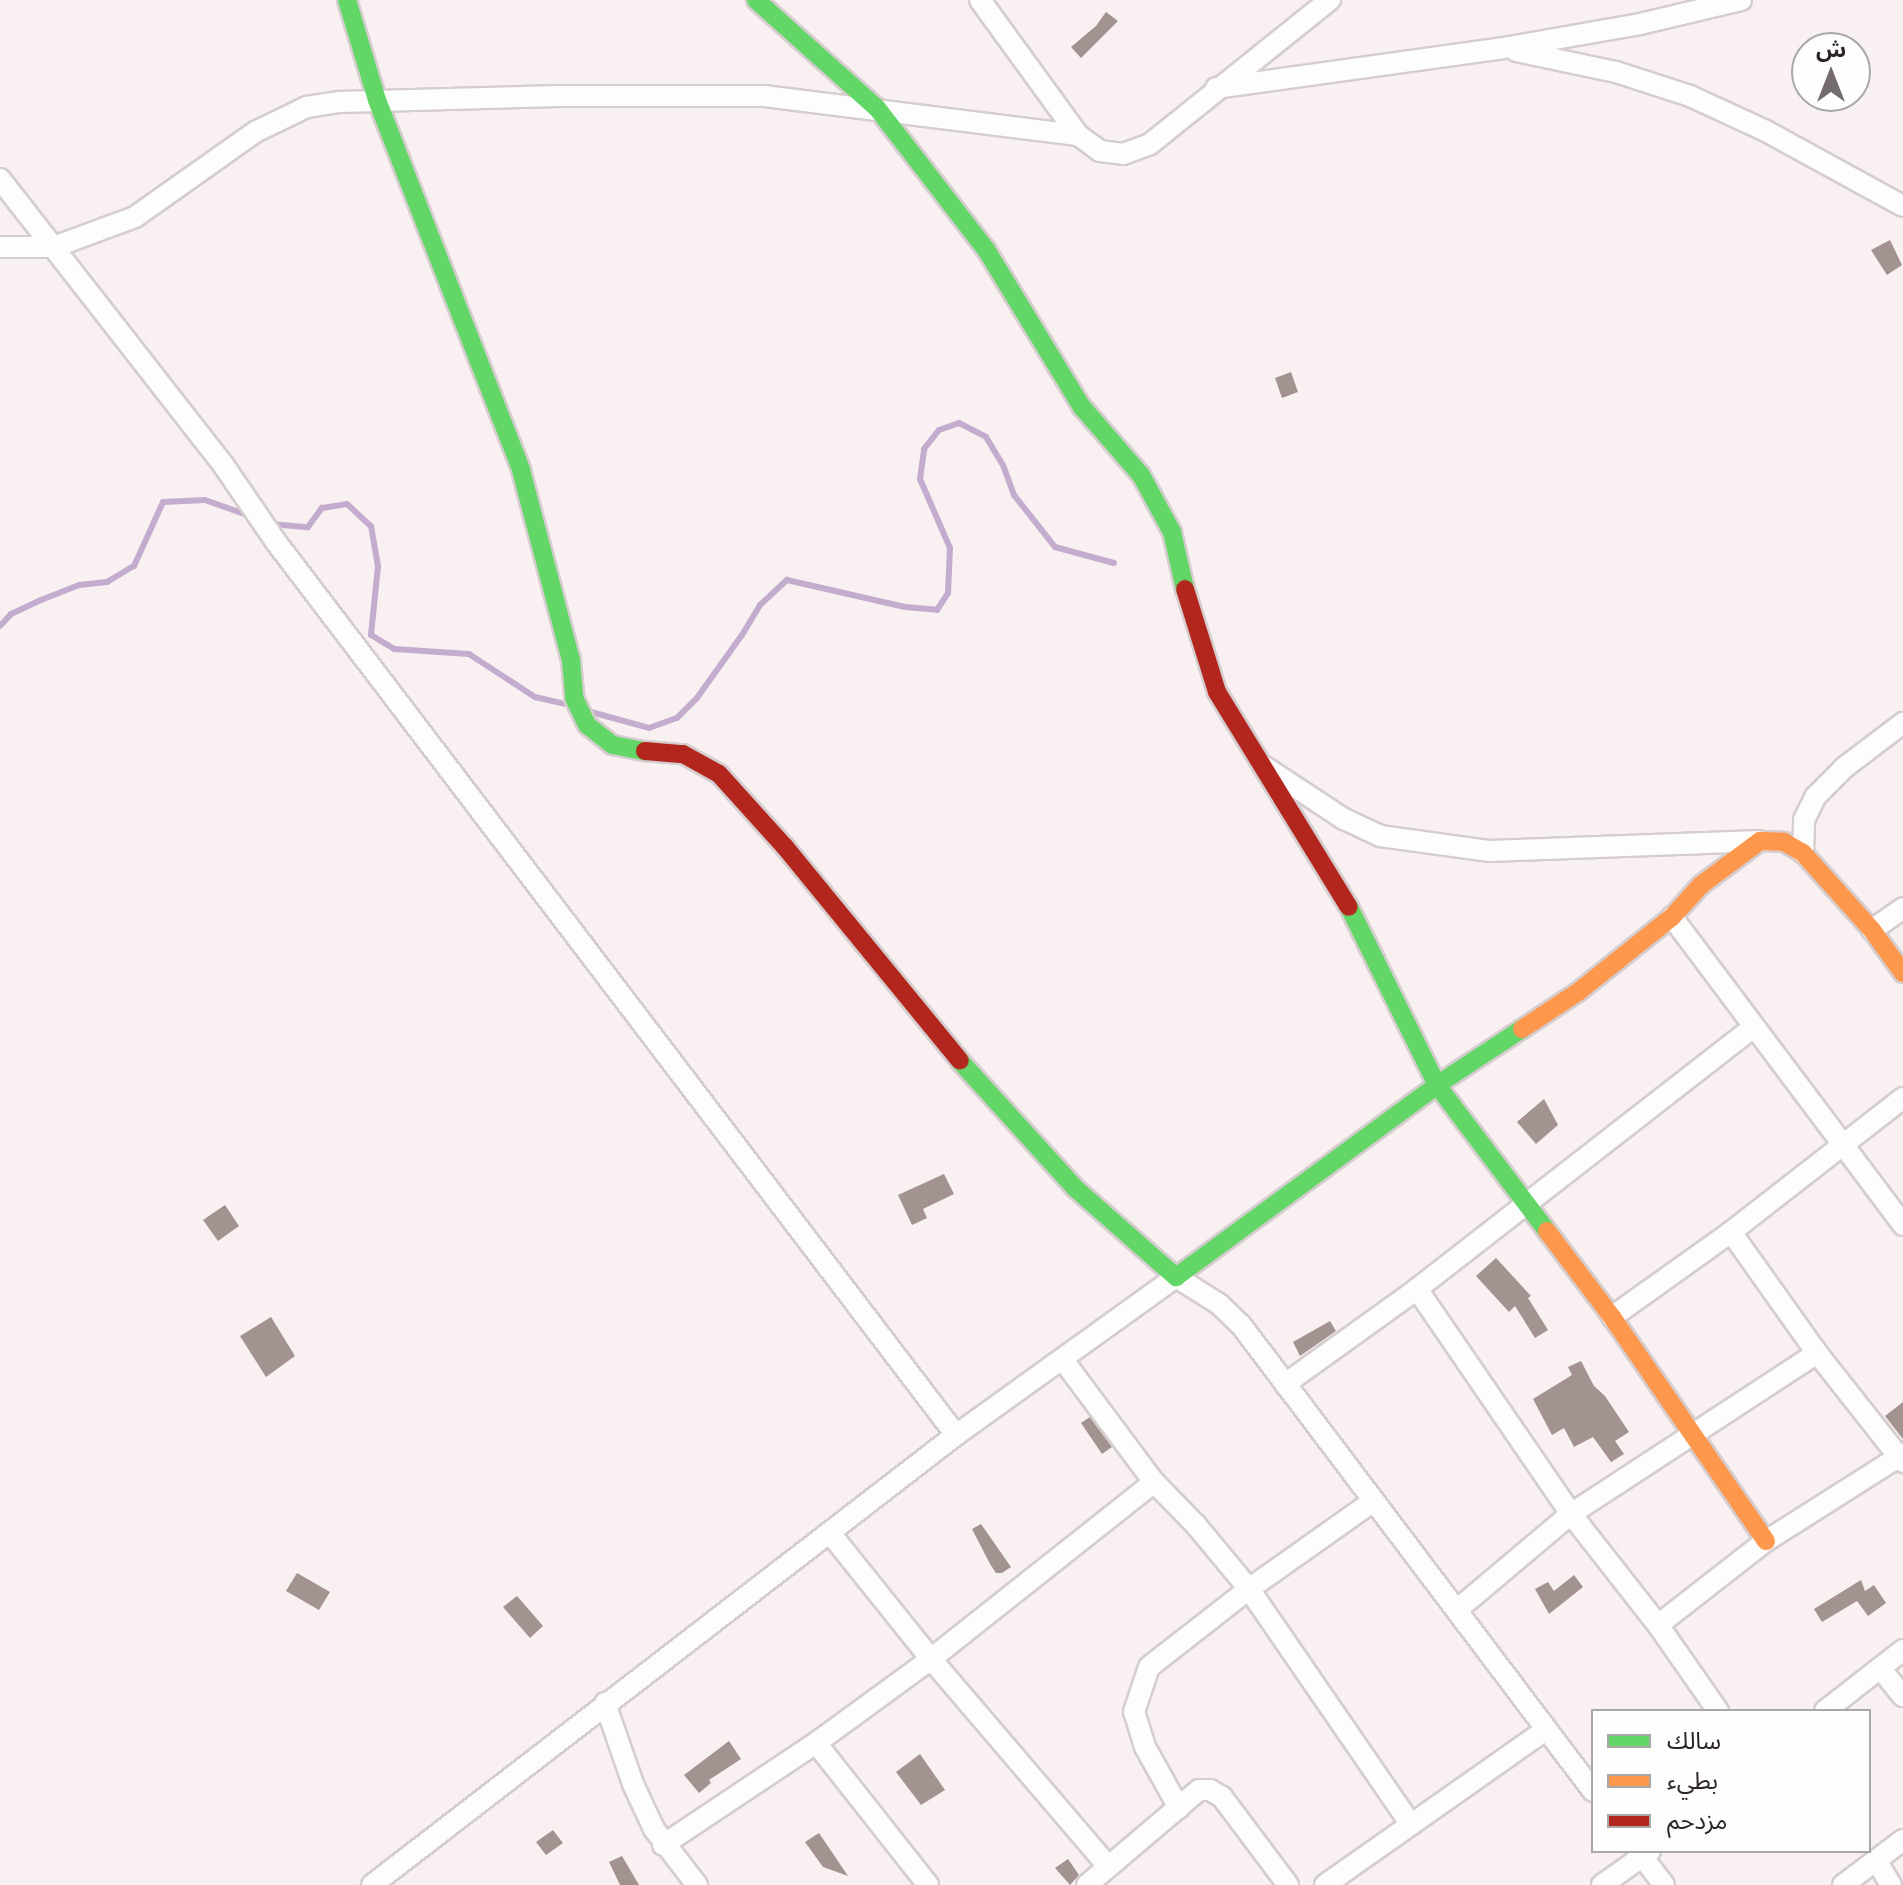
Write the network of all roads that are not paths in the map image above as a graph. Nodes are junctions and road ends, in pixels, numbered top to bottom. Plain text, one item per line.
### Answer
1 (347, 0) edge
2 (756, 0) edge
3 (980, 0) edge
4 (1330, 0) edge
5 (1741, 0) edge
6 (1503, 48) junction
7 (1216, 88) junction
8 (377, 100) junction
9 (877, 108) junction
10 (1078, 135) junction
11 (0, 179) edge
12 (1903, 206) edge
13 (0, 247) edge
14 (54, 247) junction
15 (1903, 723) edge
16 (1262, 765) junction
17 (1760, 841) junction
18 (1803, 853) junction
19 (1903, 908) edge
20 (1672, 917) junction
21 (1872, 930) junction
22 (1903, 973) edge
23 (1752, 1028) junction
24 (1437, 1085) junction
25 (1903, 1098) edge
26 (1843, 1142) junction
27 (1528, 1202) junction
28 (1903, 1225) edge
29 (1731, 1232) junction
30 (1176, 1277) junction
31 (1417, 1289) junction
32 (1612, 1317) junction
33 (1817, 1353) junction
34 (1063, 1360) junction
35 (1285, 1384) junction
36 (956, 1435) junction
37 (1691, 1435) junction
38 (1902, 1458) edge
39 (1154, 1482) junction
40 (1372, 1502) junction
41 (1571, 1514) junction
42 (830, 1533) junction
43 (1766, 1541) junction
44 (1249, 1589) junction
45 (1458, 1609) junction
46 (1658, 1625) junction
47 (1903, 1650) edge
48 (931, 1659) junction
49 (1880, 1668) junction
50 (1903, 1696) edge
51 (605, 1703) junction
52 (1717, 1709) edge
53 (1828, 1709) edge
54 (1547, 1729) junction
55 (816, 1743) junction
56 (1591, 1788) edge
57 (1179, 1808) junction
58 (1411, 1825) junction
59 (1903, 1840) edge
60 (663, 1845) junction
61 (1644, 1853) edge
62 (1876, 1860) junction
63 (1108, 1866) junction
64 (372, 1885) edge
65 (697, 1885) edge
66 (928, 1885) edge
67 (1087, 1885) edge
68 (1288, 1885) edge
69 (1325, 1885) edge
70 (1602, 1885) edge
71 (1664, 1885) edge
72 (1843, 1885) edge
73 (1891, 1885) edge

1 - 8 street
2 - 9 street
3 - 10 street
4 - 7 street
5 - 6 street
6 - 7 street
6 - 12 street
7 - 10 street
8 - 9 street
8 - 14 street
8 - 30 street
9 - 10 street
9 - 16 street
11 - 14 street
13 - 14 street
14 - 36 street
15 - 18 street
16 - 17 street
16 - 24 street
17 - 18 street
17 - 20 street
18 - 21 street
19 - 21 street
20 - 23 street
20 - 24 street
21 - 22 street
23 - 26 street
23 - 27 street
24 - 27 street
24 - 30 street
25 - 26 street
26 - 28 street
26 - 29 street
27 - 31 street
27 - 32 street
29 - 32 street
29 - 33 street
30 - 34 street
30 - 35 street
31 - 35 street
31 - 41 street
32 - 37 street
33 - 37 street
33 - 38 street
34 - 36 street
34 - 39 street
35 - 40 street
36 - 42 street
37 - 41 street
37 - 43 street
38 - 43 street
39 - 44 street
39 - 48 street
40 - 44 street
40 - 45 street
41 - 45 street
41 - 46 street
42 - 48 street
42 - 51 street
43 - 46 street
44 - 57 street
44 - 58 street
45 - 54 street
46 - 52 street
47 - 49 street
48 - 55 street
48 - 63 street
49 - 50 street
49 - 53 street
51 - 60 street
51 - 64 street
54 - 56 street
54 - 58 street
55 - 60 street
55 - 66 street
57 - 63 street
57 - 68 street
58 - 69 street
59 - 62 street
60 - 65 street
61 - 70 street
61 - 71 street
62 - 72 street
62 - 73 street
63 - 67 street

